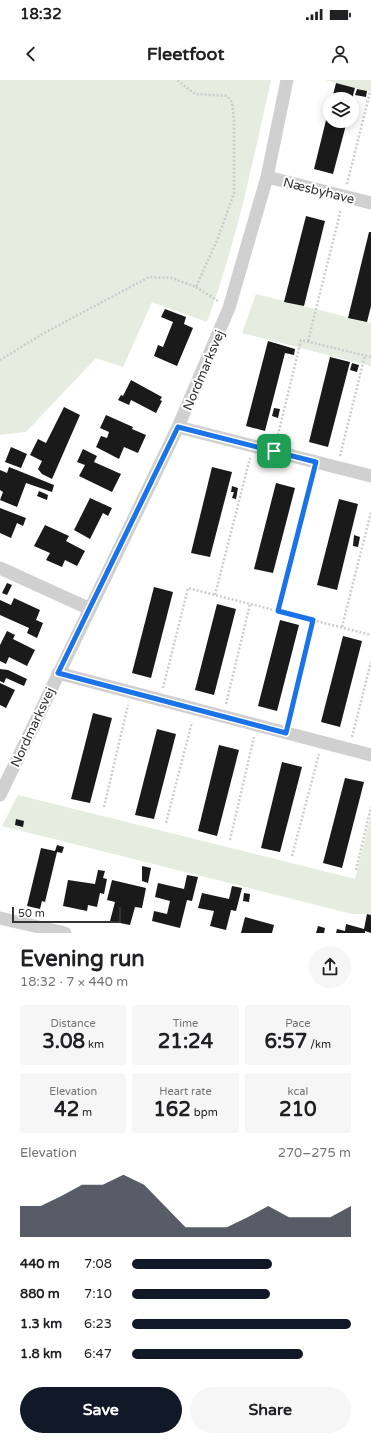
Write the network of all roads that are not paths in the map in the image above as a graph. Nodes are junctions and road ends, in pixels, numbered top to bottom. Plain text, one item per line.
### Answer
1 (287, 80) edge
2 (267, 177) junction
3 (371, 203) edge
4 (178, 427) junction
5 (371, 476) edge
6 (0, 568) edge
7 (90, 609) junction
8 (58, 673) junction
9 (371, 755) edge
10 (0, 794) edge
11 (0, 918) edge
12 (65, 933) edge

1 - 2 street, Nordmarksvej
2 - 3 street, Næsbyhave
2 - 4 street, Nordmarksvej
4 - 5 street
4 - 7 street, Nordmarksvej
6 - 7 street
7 - 8 street, Nordmarksvej
8 - 9 street
8 - 10 street, Nordmarksvej
11 - 12 street

